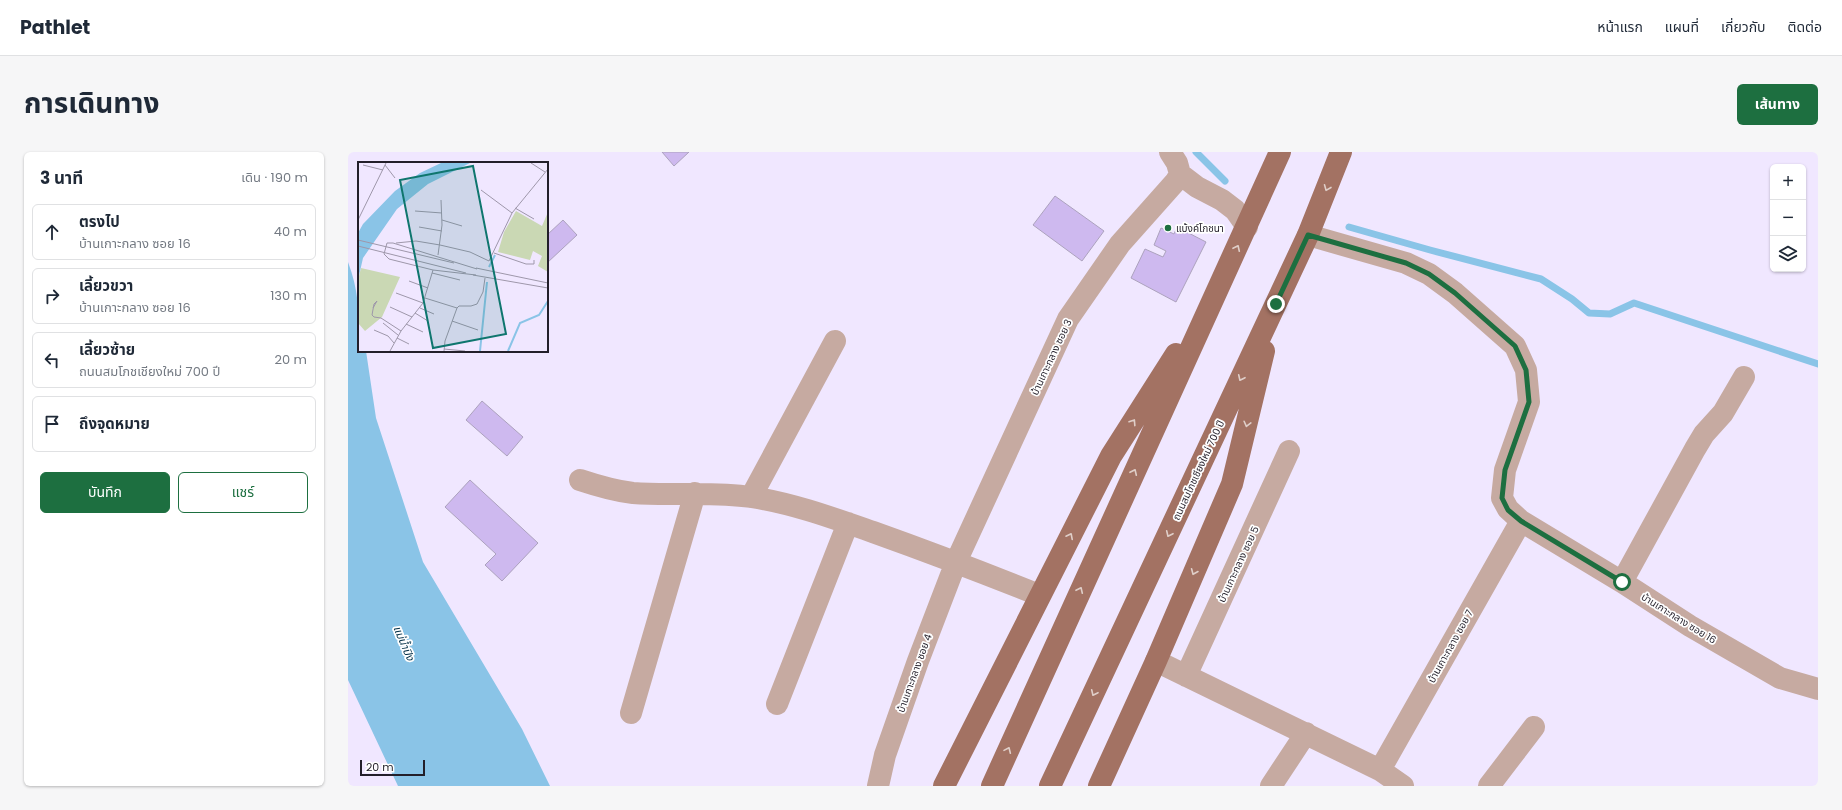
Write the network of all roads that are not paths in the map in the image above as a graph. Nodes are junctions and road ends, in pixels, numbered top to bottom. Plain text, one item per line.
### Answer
1 (1170, 152) edge
2 (1280, 152) edge
3 (1341, 152) edge
4 (1180, 174) junction
5 (1247, 227) junction
6 (1308, 235) junction
7 (1220, 284) junction
8 (1276, 304) junction
9 (835, 341) dead end
10 (1744, 377) dead end
11 (1289, 452) dead end
12 (580, 480) dead end
13 (695, 493) junction
14 (751, 497) junction
15 (1521, 521) junction
16 (848, 523) junction
17 (956, 562) junction
18 (1622, 582) junction
19 (1040, 595) junction
20 (1156, 662) junction
21 (1186, 676) junction
22 (1818, 689) edge
23 (777, 704) dead end
24 (631, 713) dead end
25 (1534, 727) dead end
26 (1306, 733) junction
27 (1380, 770) junction
28 (878, 786) edge
29 (944, 786) edge
30 (992, 786) edge
31 (1050, 786) edge
32 (1099, 786) edge
33 (1271, 786) edge
34 (1403, 786) edge
35 (1490, 786) edge

1 - 4 street
2 - 5 main road
3 -> 6 main road, ถนนสมโภชเชียงใหม่ 700 ปี
4 - 5 street
4 - 17 street, บ้านเกาะกลาง ซอย 3
7 -> 5 main road
6 - 8 main road, ถนนสมโภชเชียงใหม่ 700 ปี
6 - 15 street, บ้านเกาะกลาง ซอย 16
19 -> 7 main road
30 -> 7 main road
8 -> 20 main road
8 -> 31 main road, ถนนสมโภชเชียงใหม่ 700 ปี
9 - 14 street
10 - 18 street
11 - 21 street, บ้านเกาะกลาง ซอย 5
12 - 13 street
13 - 14 street
13 - 24 street
14 - 16 street
15 - 18 street, บ้านเกาะกลาง ซอย 16
15 - 27 street, บ้านเกาะกลาง ซอย 7
16 - 17 street
16 - 23 street
17 - 19 street
17 - 28 street, บ้านเกาะกลาง ซอย 4
18 - 22 street, บ้านเกาะกลาง ซอย 16
19 - 29 main road
20 - 21 street
20 - 32 main road
21 - 26 street
25 - 35 street
26 - 27 street
26 - 33 street
27 - 34 street

